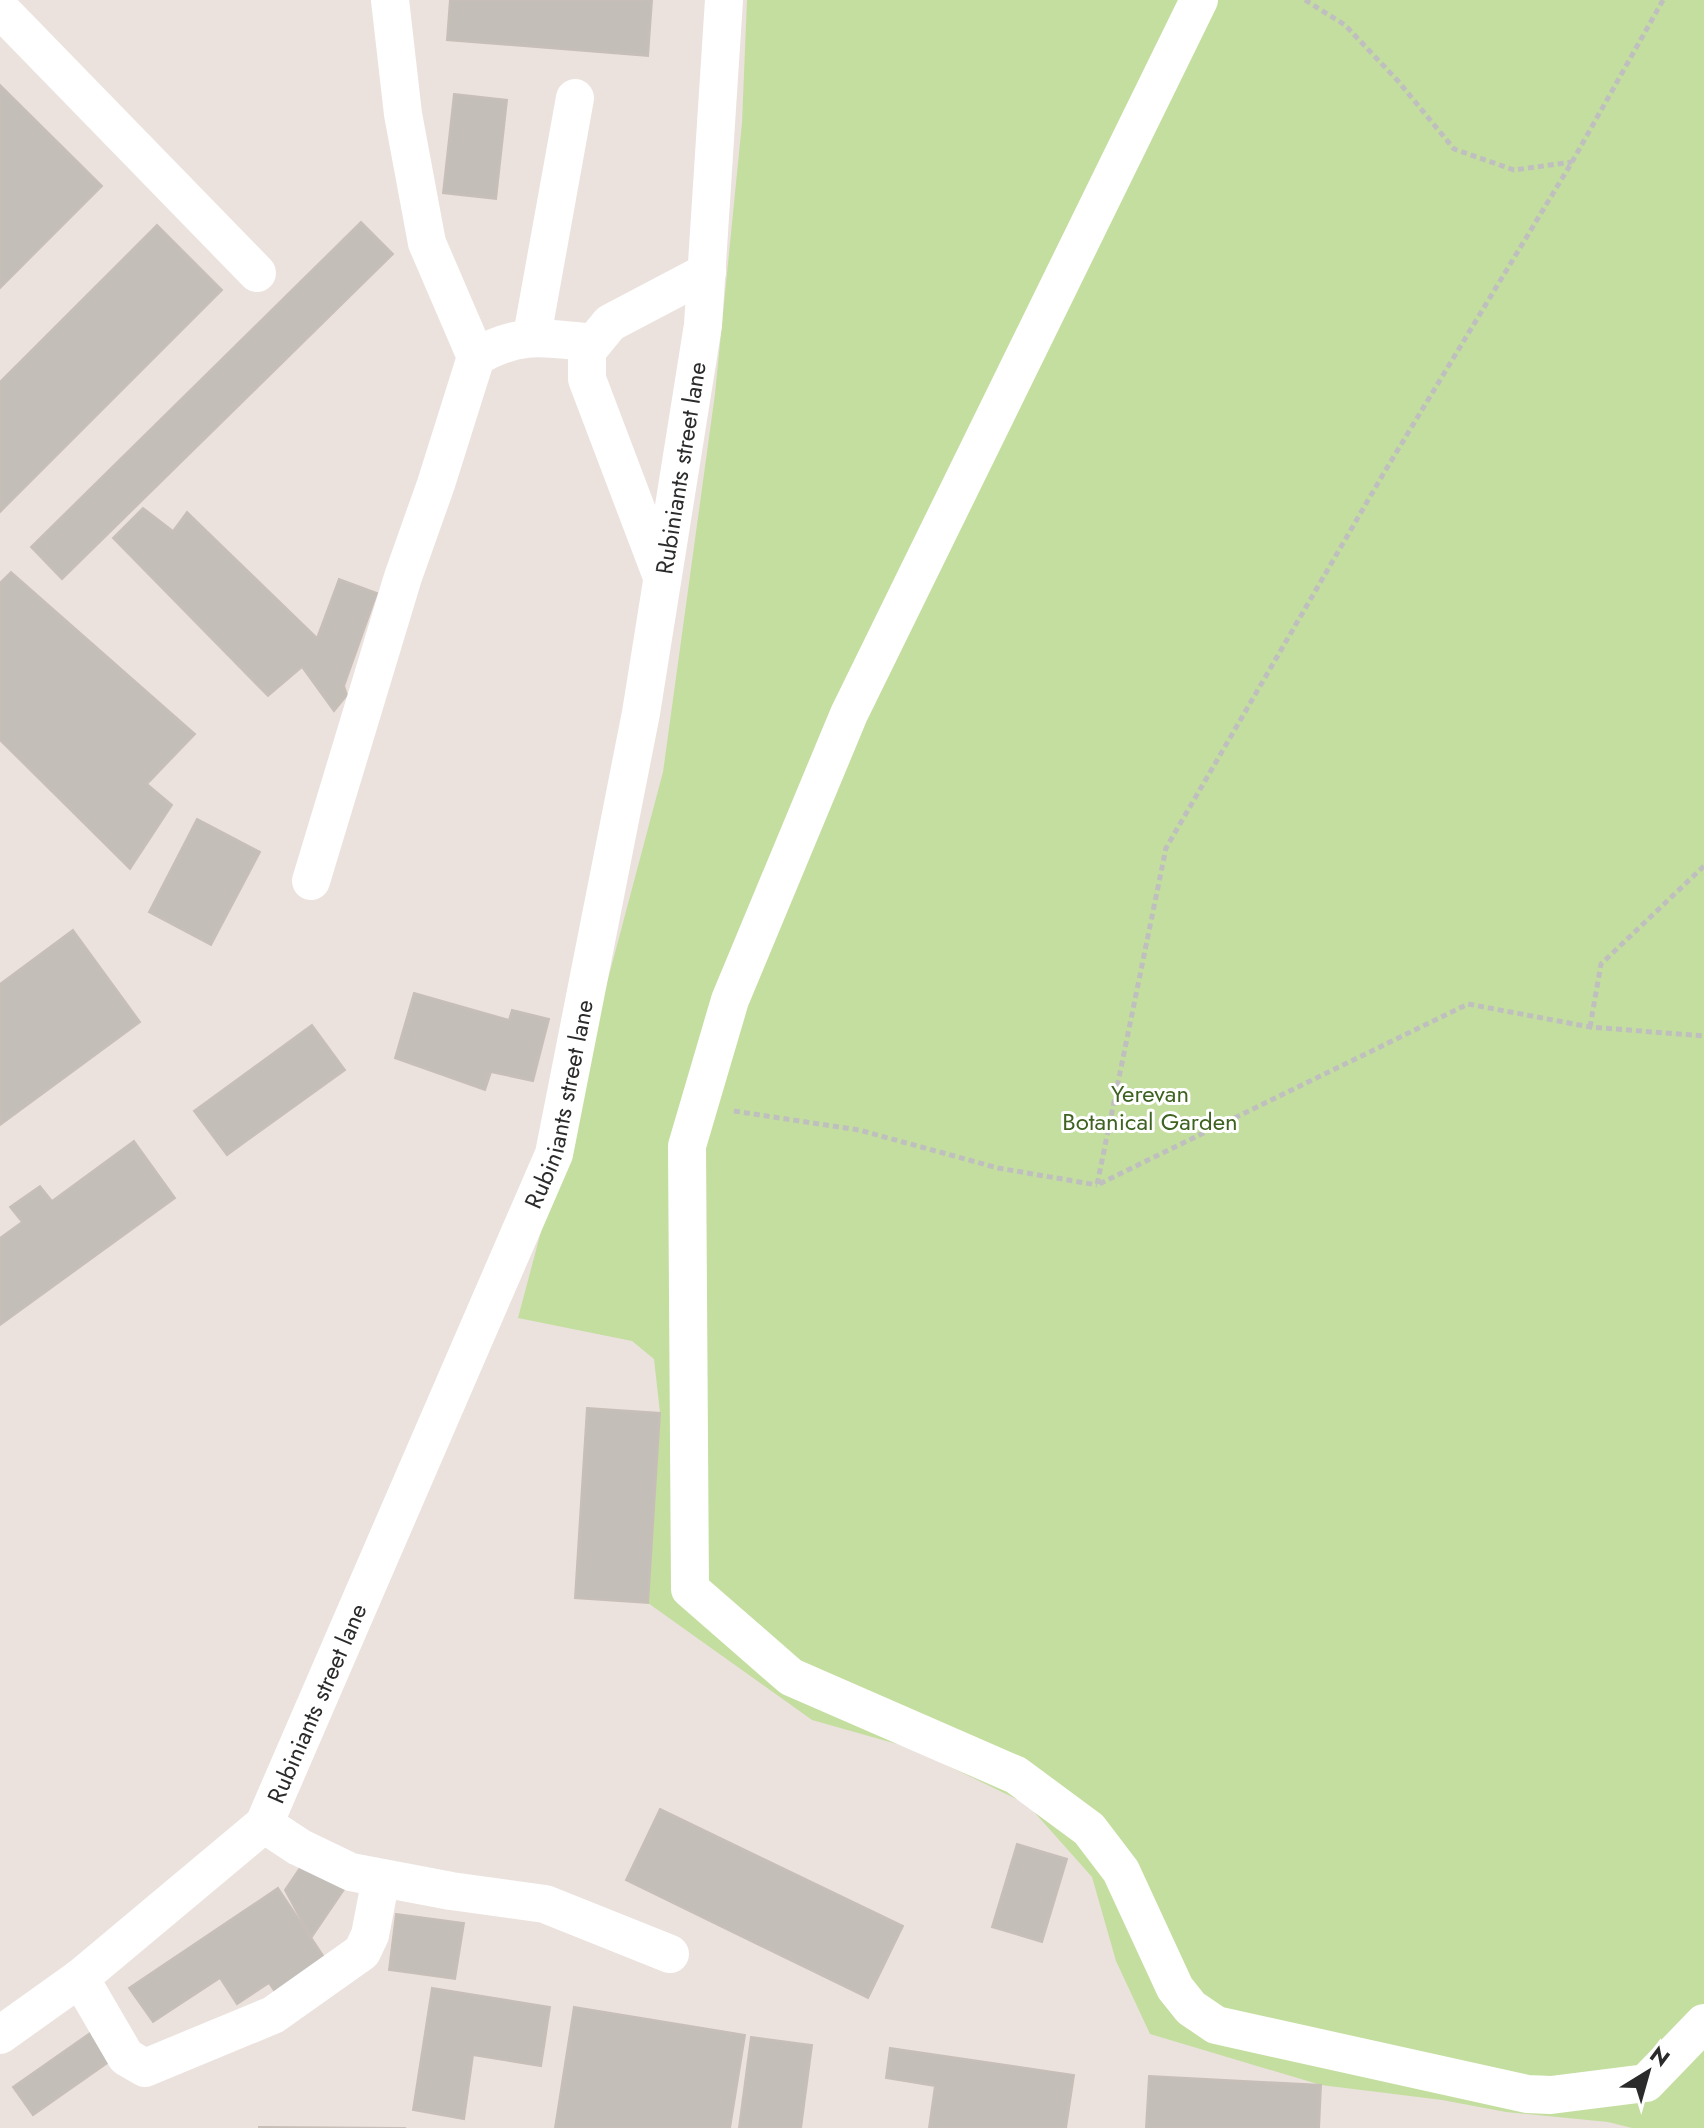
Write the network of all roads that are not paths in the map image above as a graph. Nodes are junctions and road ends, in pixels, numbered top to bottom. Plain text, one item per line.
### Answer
1 (390, 0) edge
2 (724, 0) edge
3 (1199, 0) edge
4 (0, 9) edge
5 (575, 98) dead end
6 (707, 272) junction
7 (257, 273) dead end
8 (532, 336) junction
9 (593, 343) junction
10 (476, 357) junction
11 (662, 577) junction
12 (311, 881) dead end
13 (264, 1824) junction
14 (381, 1878) junction
15 (670, 1954) dead end
16 (80, 1978) junction
17 (1704, 2023) edge
18 (0, 2035) edge

1 - 10 street
2 - 6 street, Rubiniants street lane
3 - 17 street
4 - 7 street
5 - 8 street
6 - 9 street
6 - 11 street, Rubiniants street lane
8 - 9 street
8 - 10 street
9 - 11 street
10 - 12 street
11 - 13 street, Rubiniants street lane
13 - 14 street
13 - 16 street, Rubiniants street lane
14 - 15 street
14 - 16 street
16 - 18 street, Rubiniants street lane

